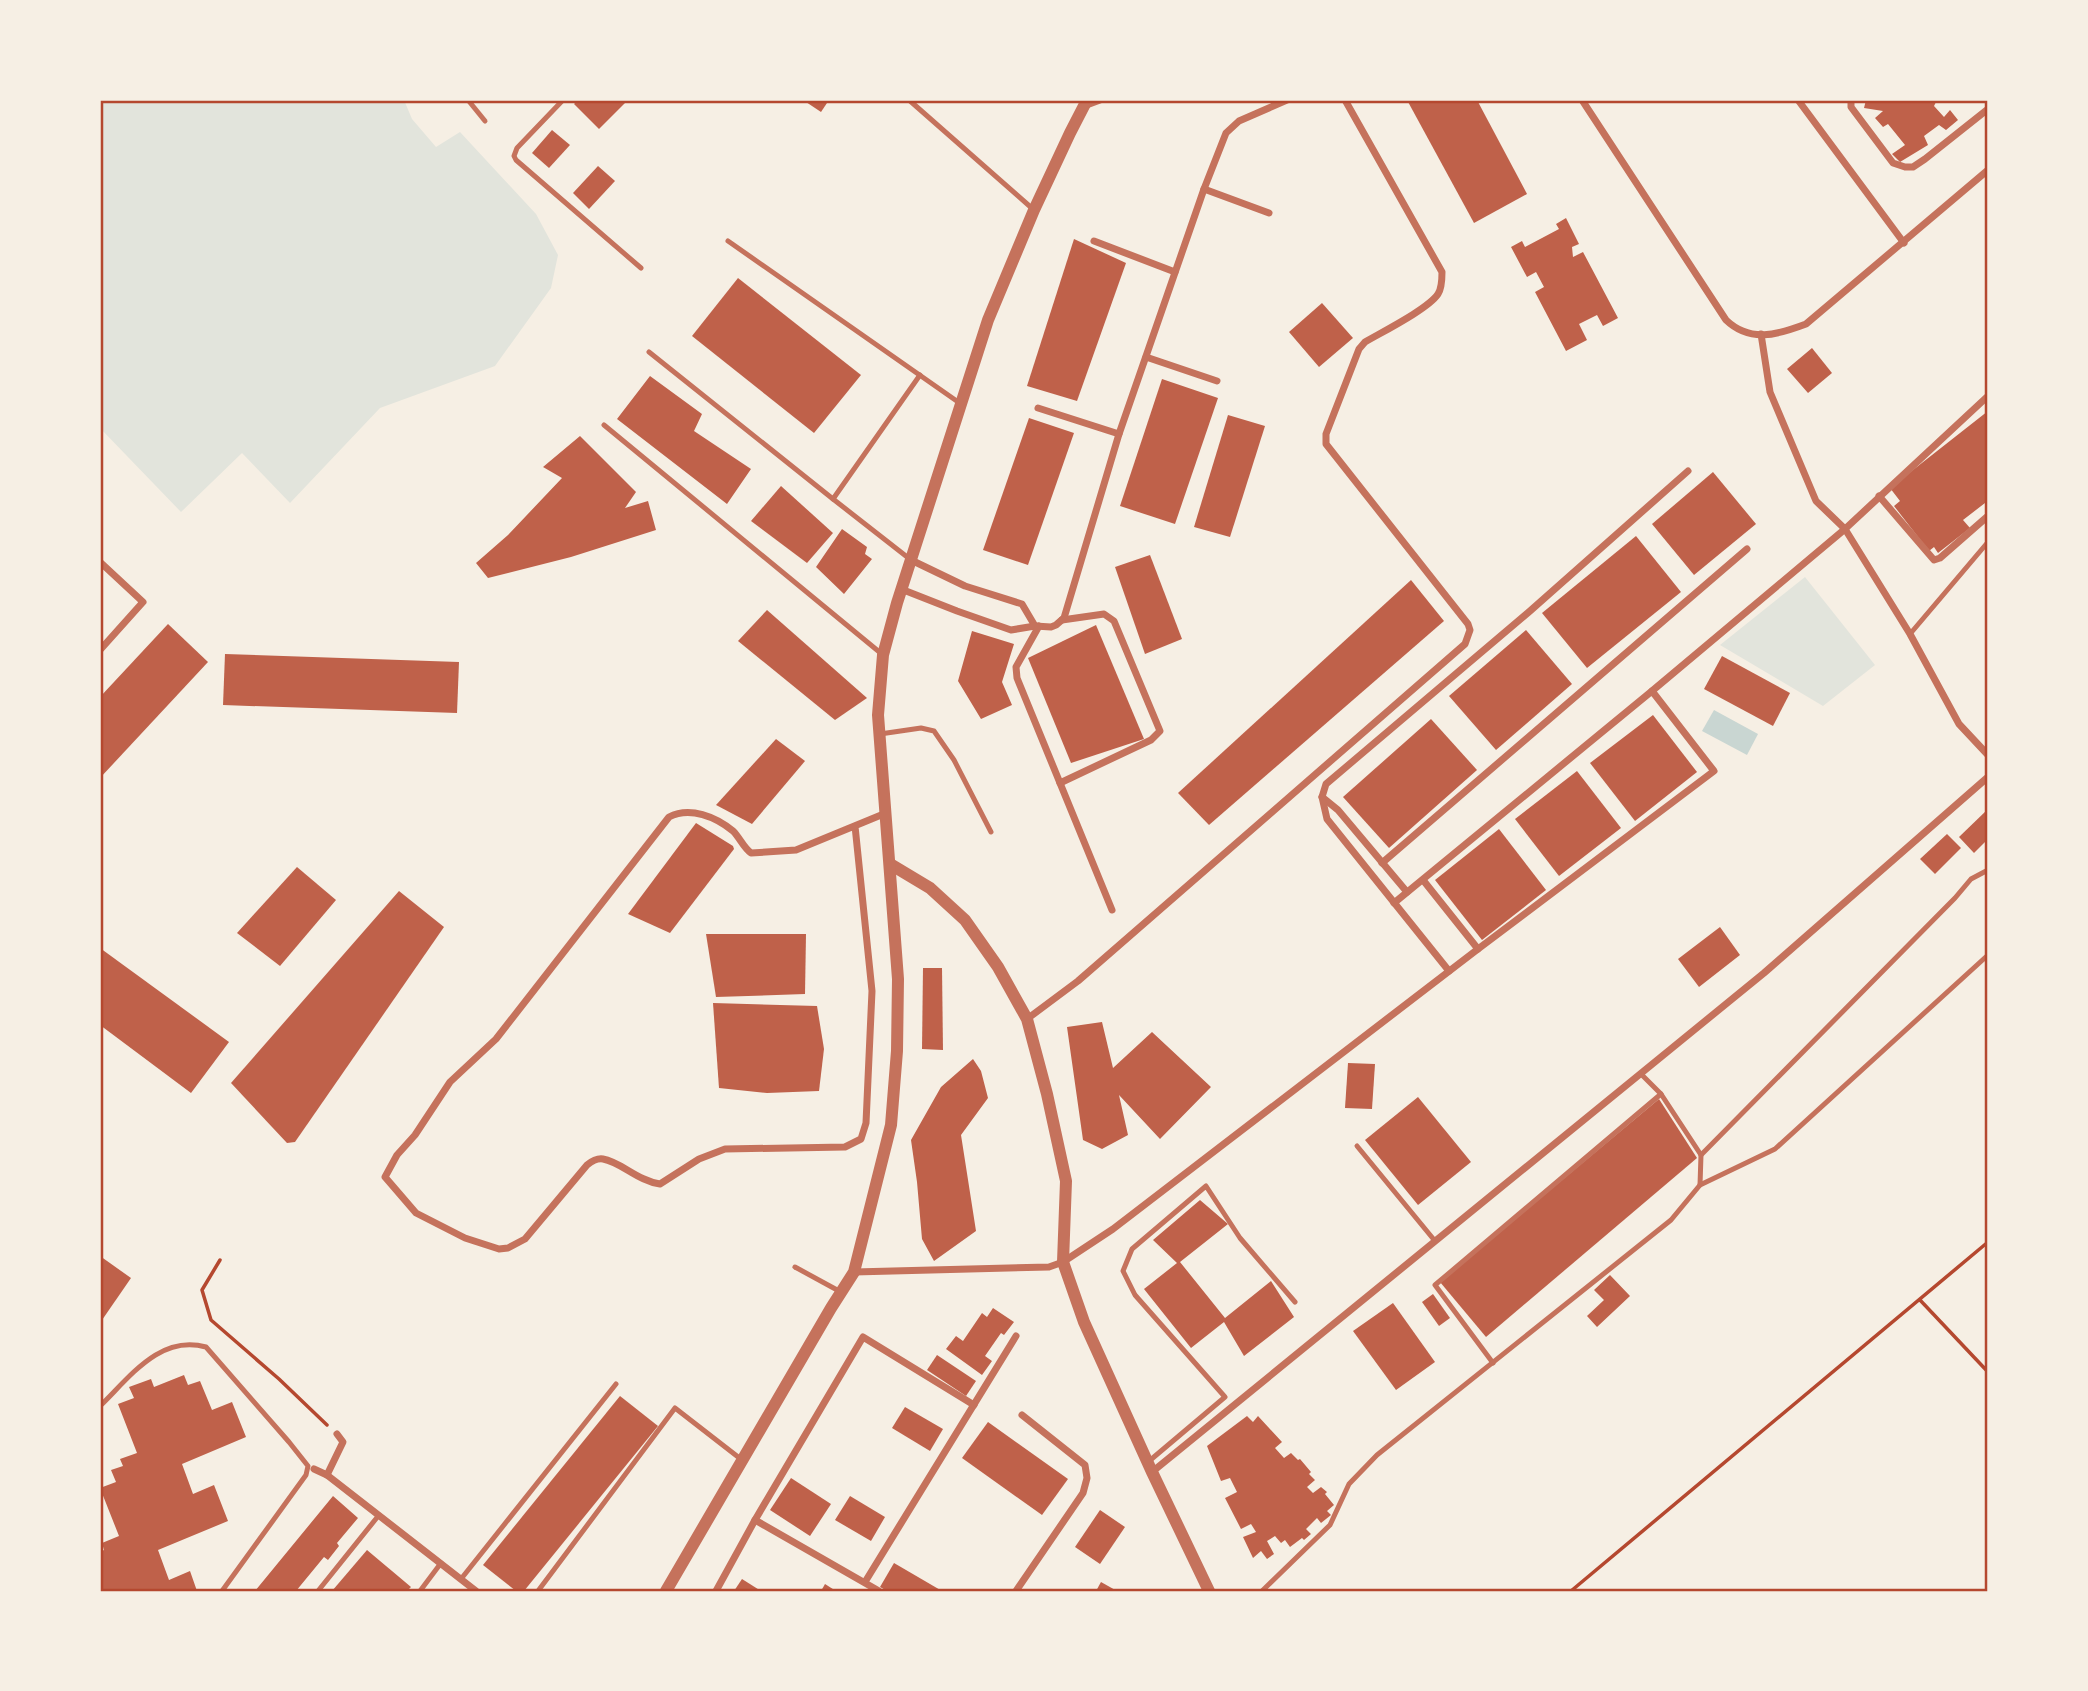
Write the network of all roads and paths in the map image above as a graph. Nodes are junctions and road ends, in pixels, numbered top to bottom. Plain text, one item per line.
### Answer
1 (468, 100) edge
2 (563, 100) edge
3 (909, 100) edge
4 (1100, 100) edge
5 (1287, 100) edge
6 (1345, 100) edge
7 (1583, 100) edge
8 (1798, 100) edge
9 (1851, 100) edge
10 (1085, 103) edge
11 (1988, 109) edge
12 (485, 121) dead end
13 (1988, 170) edge
14 (1204, 188) junction
15 (1034, 210) junction
16 (1269, 213) dead end
17 (728, 241) dead end
18 (1094, 241) dead end
19 (1904, 243) junction
20 (641, 268) dead end
21 (1175, 272) junction
22 (1761, 334) junction
23 (649, 352) dead end
24 (1146, 357) junction
25 (920, 375) junction
26 (1217, 381) dead end
27 (1988, 396) edge
28 (961, 404) junction
29 (1038, 408) dead end
30 (604, 425) dead end
31 (1119, 434) junction
32 (1688, 471) dead end
33 (1880, 496) junction
34 (833, 499) junction
35 (1988, 516) edge
36 (1845, 529) junction
37 (1988, 542) edge
38 (1747, 548) dead end
39 (911, 560) junction
40 (100, 562) edge
41 (901, 589) junction
42 (1062, 620) junction
43 (1037, 626) junction
44 (1910, 634) junction
45 (100, 650) edge
46 (883, 655) junction
47 (1651, 691) junction
48 (880, 734) junction
49 (1988, 755) edge
50 (1988, 777) edge
51 (1060, 783) junction
52 (1322, 797) junction
53 (886, 813) junction
54 (855, 826) junction
55 (991, 832) dead end
56 (1382, 863) junction
57 (890, 864) junction
58 (1988, 870) edge
59 (1423, 880) junction
60 (1407, 892) junction
61 (1394, 903) junction
62 (1112, 909) dead end
63 (1478, 948) junction
64 (1988, 955) edge
65 (1449, 971) junction
66 (1027, 1019) junction
67 (1641, 1074) junction
68 (1661, 1094) junction
69 (1357, 1146) dead end
70 (1701, 1154) junction
71 (1700, 1185) junction
72 (1435, 1241) junction
73 (1988, 1242) edge
74 (220, 1260) dead end
75 (1063, 1262) junction
76 (795, 1267) dead end
77 (854, 1272) junction
78 (842, 1293) junction
79 (1920, 1300) junction
80 (1295, 1302) dead end
81 (1016, 1336) dead end
82 (1493, 1363) junction
83 (1988, 1372) edge
84 (616, 1384) dead end
85 (974, 1405) junction
86 (100, 1406) edge
87 (1022, 1415) dead end
88 (337, 1434) joint
89 (742, 1460) junction
90 (1150, 1467) junction
91 (311, 1468) junction
92 (327, 1475) junction
93 (379, 1515) junction
94 (755, 1520) junction
95 (441, 1563) junction
96 (461, 1579) junction
97 (865, 1582) junction
98 (222, 1591) edge
99 (318, 1591) edge
100 (420, 1591) edge
101 (477, 1591) edge
102 (538, 1591) edge
103 (666, 1591) edge
104 (716, 1591) edge
105 (879, 1591) edge
106 (1016, 1591) edge
107 (1209, 1591) edge
108 (1262, 1591) edge
109 (1571, 1591) edge

1 - 12 lane
2 - 20 lane
3 - 15 lane
4 - 10 street
5 - 14 street
6 - 66 street
7 - 22 street
8 - 19 street
9 - 11 street
10 - 15 street
13 - 19 street
14 - 16 street
14 - 21 street
15 - 28 street
17 - 25 lane
18 - 21 street
19 - 22 street
21 - 24 street
22 - 36 street
23 - 34 lane
24 - 26 street
24 - 31 street
25 - 28 lane
25 - 34 lane
27 - 33 street
28 - 39 street
29 - 31 street
30 - 46 lane
31 - 42 street
32 - 52 street
33 - 35 street
33 - 36 street
34 - 39 lane
36 - 44 street
36 - 47 street
37 - 44 lane
38 - 56 street
39 - 41 street
39 - 43 street
40 - 45 street
41 - 43 street
41 - 46 street
42 - 43 street
42 - 51 street
43 - 51 street
44 - 49 street
46 - 48 street
47 - 59 street
47 - 63 street
48 - 53 street
48 - 55 lane
50 - 67 street
51 - 62 street
52 - 56 street
52 - 61 street
53 - 54 street
53 - 57 street
54 - 54 street
56 - 60 street
57 - 66 street
57 - 77 street
58 - 70 lane
59 - 60 street
59 - 63 street
60 - 61 street
61 - 65 street
63 - 65 street
64 - 71 lane
65 - 75 street
66 - 75 street
67 - 68 lane
67 - 72 street
68 - 70 lane
68 - 82 lane
69 - 72 lane
70 - 71 lane
71 - 82 lane
72 - 90 street
73 - 79 path
74 - 88 path
75 - 77 street
75 - 90 street
76 - 78 lane
77 - 78 street
78 - 89 street
79 - 83 path
79 - 109 path
80 - 90 lane
81 - 85 street
82 - 108 lane
84 - 96 lane
85 - 94 street
85 - 97 street
86 - 91 lane
87 - 106 street
88 - 92 street
89 - 102 lane
89 - 103 street
90 - 107 street
91 - 92 street
91 - 98 lane
92 - 93 street
93 - 95 street
93 - 99 lane
94 - 97 street
94 - 104 street
95 - 96 street
95 - 100 lane
96 - 101 street
97 - 105 street

